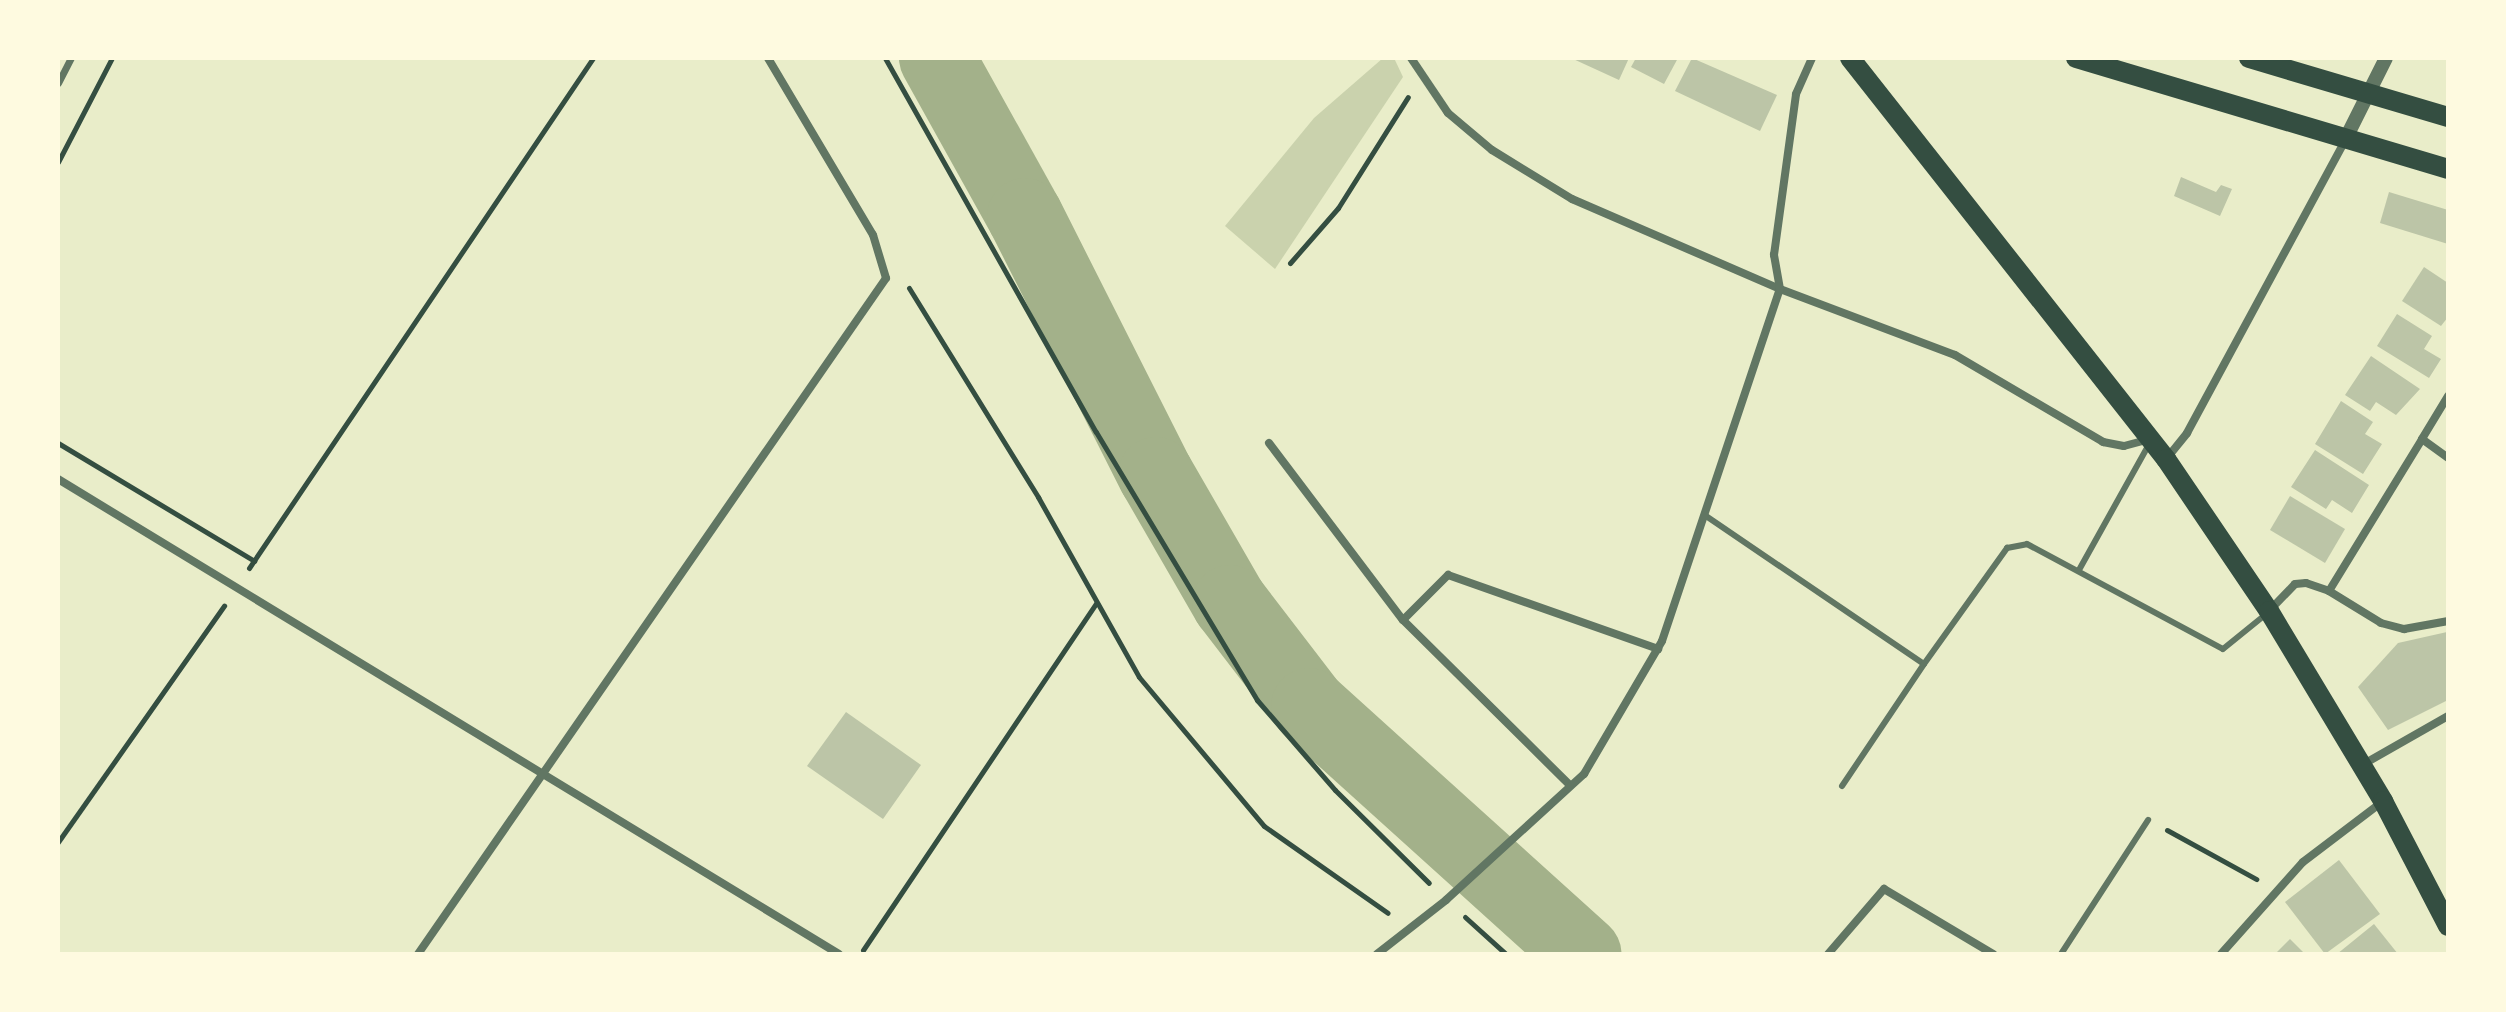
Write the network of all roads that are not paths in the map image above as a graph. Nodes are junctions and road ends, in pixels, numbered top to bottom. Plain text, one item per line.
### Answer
1 (71, 58) edge
2 (768, 58) edge
3 (1411, 58) edge
4 (1812, 58) edge
5 (1850, 58) edge
6 (2076, 58) edge
7 (2249, 58) edge
8 (2386, 58) edge
9 (58, 83) edge
10 (2368, 93) junction
11 (2448, 117) edge
12 (2346, 138) junction
13 (2448, 169) edge
14 (1780, 289) junction
15 (2448, 396) edge
16 (2151, 439) junction
17 (2422, 439) junction
18 (1269, 443) dead end
19 (2448, 458) edge
20 (2166, 459) junction
21 (58, 479) edge
22 (1706, 516) junction
23 (2079, 570) junction
24 (2329, 591) junction
25 (2269, 611) junction
26 (1403, 620) junction
27 (2448, 621) edge
28 (1658, 649) junction
29 (1924, 664) junction
30 (2448, 716) edge
31 (2361, 765) junction
32 (542, 771) junction
33 (1569, 784) junction
34 (1842, 786) dead end
35 (2383, 801) junction
36 (2148, 820) road end
37 (2448, 926) edge
38 (418, 954) edge
39 (839, 954) edge
40 (1377, 954) edge
41 (1828, 954) edge
42 (1993, 954) edge
43 (2061, 954) edge
44 (2221, 954) edge

1 - 9 street
2 - 32 street
3 - 14 street
4 - 14 street
5 - 16 main road
6 - 12 main road
7 - 10 main road
8 - 10 street
10 - 11 main road
10 - 12 street
12 - 13 main road
12 - 20 street
14 - 16 street
14 - 22 street
15 - 17 street
16 - 20 main road
16 - 23 lane
17 - 19 street
17 - 24 street
18 - 26 street
20 - 25 main road
21 - 32 street
22 - 28 street
22 - 29 lane
23 - 25 lane
23 - 29 lane
24 - 25 street
24 - 27 street
25 - 31 main road
26 - 28 street
26 - 33 street
28 - 33 street
29 - 34 lane
30 - 31 street
31 - 35 main road
32 - 38 street
32 - 39 street
33 - 40 street
35 - 37 main road
35 - 44 street
36 - 43 lane
41 - 42 street

